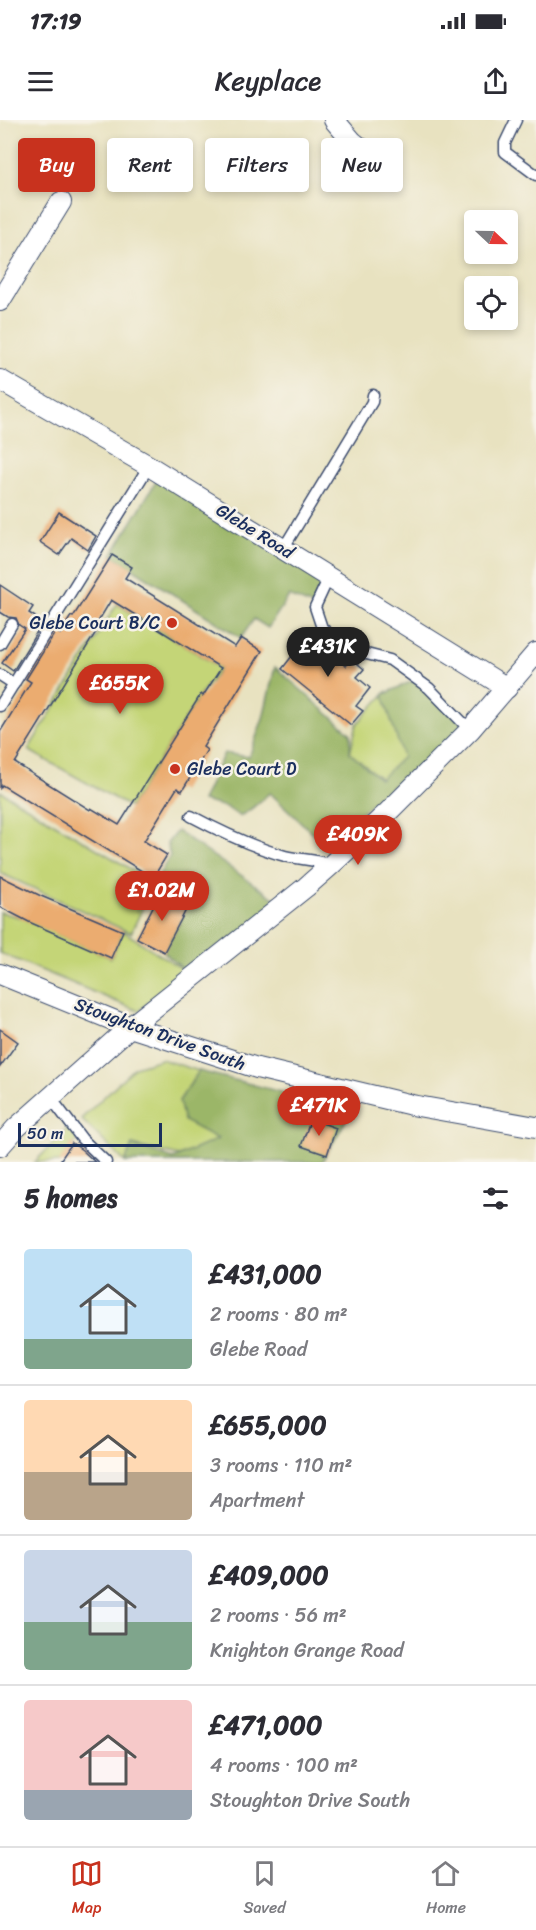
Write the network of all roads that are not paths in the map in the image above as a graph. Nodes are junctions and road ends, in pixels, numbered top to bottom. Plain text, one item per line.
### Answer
1 (334, 120) edge
2 (516, 120) edge
3 (349, 138) edge
4 (536, 175) edge
5 (60, 202) dead end
6 (0, 301) edge
7 (0, 380) edge
8 (373, 395) dead end
9 (150, 466) junction
10 (283, 549) junction
11 (329, 577) junction
12 (12, 624) dead end
13 (0, 644) edge
14 (536, 653) edge
15 (0, 675) edge
16 (14, 684) junction
17 (507, 688) junction
18 (0, 706) edge
19 (470, 730) junction
20 (191, 816) dead end
21 (331, 865) junction
22 (0, 974) edge
23 (130, 1027) junction
24 (51, 1098) junction
25 (536, 1127) edge
26 (0, 1146) edge
27 (106, 1162) edge

1 - 3 street
2 - 4 lane
5 - 6 street
7 - 9 street, Glebe Road
8 - 10 lane
9 - 10 street, Glebe Road
9 - 16 lane
10 - 11 street, Glebe Road
11 - 17 street, Glebe Road
11 - 19 lane
12 - 13 lane
14 - 17 street
15 - 16 lane
16 - 18 lane
17 - 19 street
19 - 21 street
20 - 21 lane
21 - 23 street
22 - 23 street, Stoughton Drive South
23 - 24 street
23 - 25 street, Stoughton Drive South
24 - 26 street
24 - 27 lane

